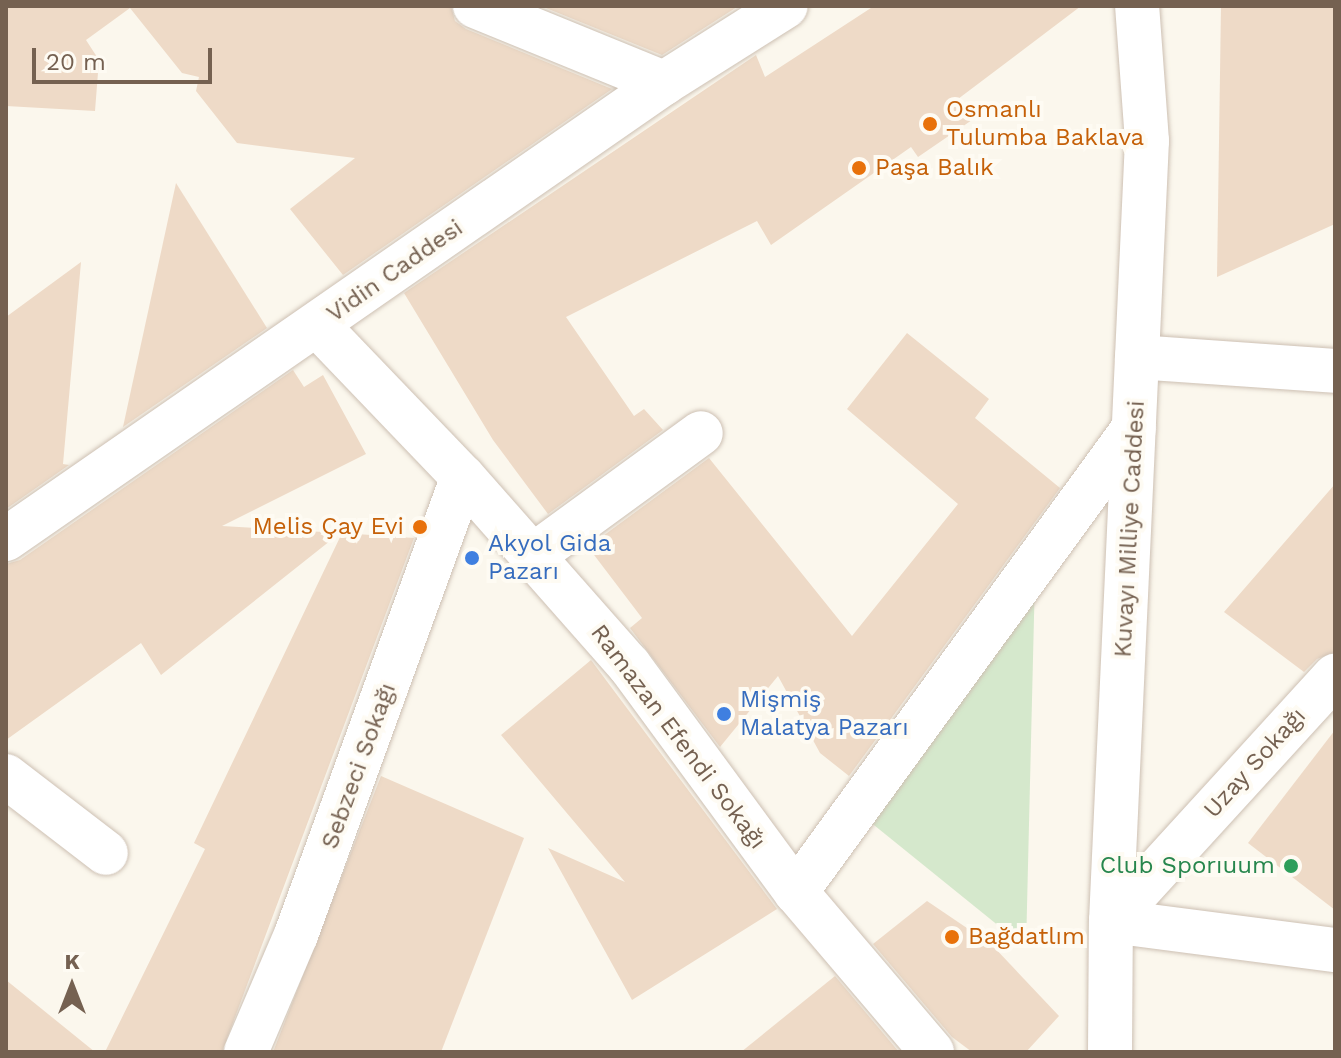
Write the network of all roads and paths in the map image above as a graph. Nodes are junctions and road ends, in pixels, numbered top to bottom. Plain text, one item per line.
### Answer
1 (475, 6) edge
2 (786, 6) edge
3 (1137, 6) edge
4 (664, 83) junction
5 (317, 325) junction
6 (1137, 357) junction
7 (1335, 371) edge
8 (1134, 428) junction
9 (701, 433) dead end
10 (463, 477) junction
11 (6, 539) edge
12 (531, 557) junction
13 (1335, 676) edge
14 (6, 776) edge
15 (106, 853) dead end
16 (796, 892) junction
17 (1111, 921) junction
18 (1335, 950) edge
19 (921, 1048) edge
20 (246, 1052) edge
21 (1110, 1052) edge

1 - 4 street
2 - 4 street, Vidin Caddesi
3 - 6 street, Kuvayı Milliye Caddesi
4 - 5 street, Vidin Caddesi
5 - 10 street, Ramazan Efendi Sokağı
5 - 11 street, Vidin Caddesi
6 - 7 street
6 - 8 street, Kuvayı Milliye Caddesi
8 - 16 street
8 - 17 street, Kuvayı Milliye Caddesi
9 - 12 street
10 - 12 street, Ramazan Efendi Sokağı
10 - 20 street, Sebzeci Sokağı
12 - 16 street, Ramazan Efendi Sokağı
13 - 17 street, Uzay Sokağı
14 - 15 street
16 - 19 street, Ramazan Efendi Sokağı
17 - 18 street
17 - 21 street, Kuvayı Milliye Caddesi

